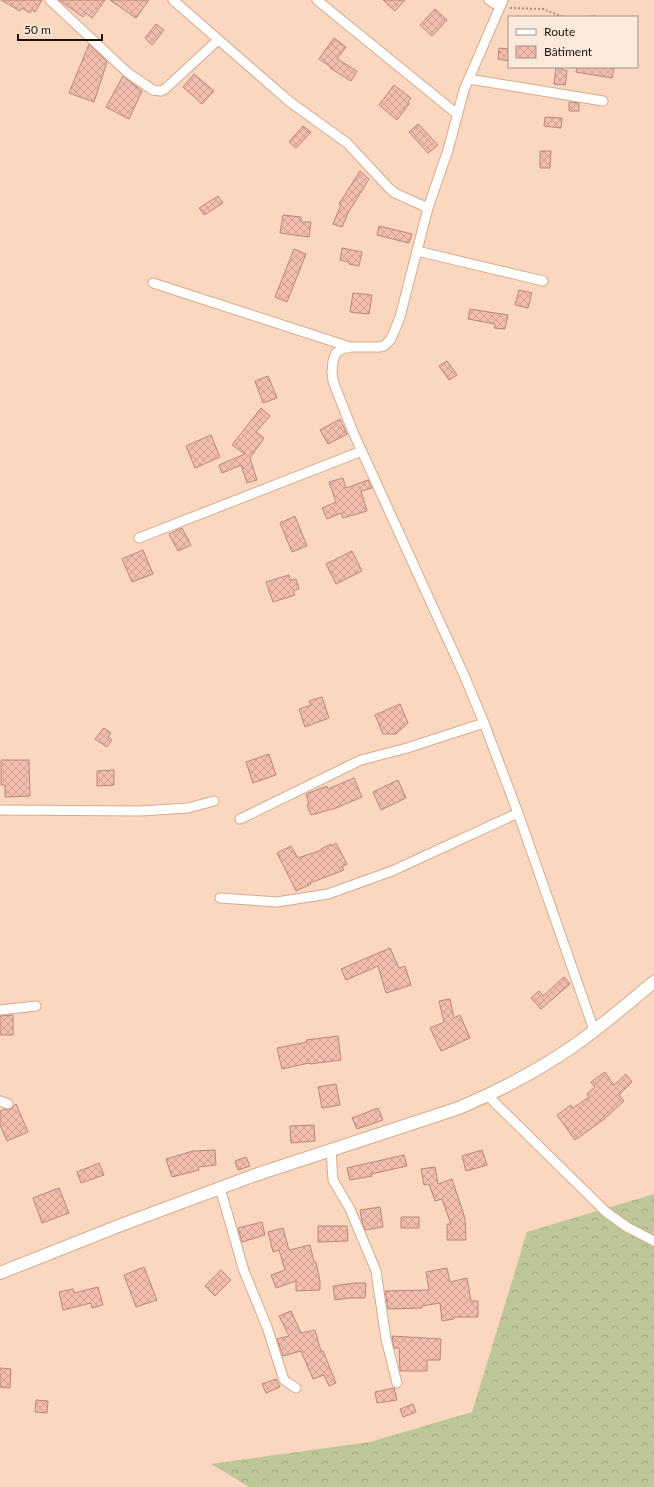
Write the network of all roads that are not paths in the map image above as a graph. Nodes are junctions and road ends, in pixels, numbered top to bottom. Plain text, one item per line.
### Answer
1 (50, 0) edge
2 (173, 0) edge
3 (317, 0) edge
4 (489, 0) edge
5 (502, 4) edge
6 (218, 40) junction
7 (468, 79) junction
8 (603, 101) dead end
9 (457, 114) junction
10 (428, 208) junction
11 (417, 251) junction
12 (543, 281) dead end
13 (153, 283) dead end
14 (351, 347) junction
15 (362, 451) junction
16 (139, 538) dead end
17 (484, 723) junction
18 (214, 801) dead end
19 (0, 810) edge
20 (518, 813) junction
21 (240, 819) dead end
22 (220, 898) dead end
23 (654, 982) edge
24 (36, 1006) dead end
25 (0, 1010) edge
26 (594, 1030) junction
27 (488, 1096) junction
28 (331, 1150) junction
29 (220, 1188) junction
30 (654, 1241) edge
31 (0, 1273) edge
32 (397, 1383) dead end
33 (296, 1388) dead end

1 - 6 street
2 - 6 street
3 - 9 street
4 - 5 street
5 - 7 street
6 - 10 street
7 - 8 street
7 - 9 street
9 - 10 street
10 - 11 street
11 - 12 street
11 - 14 street
13 - 14 street
14 - 15 street
15 - 16 street
15 - 17 street
17 - 20 street
17 - 21 street
18 - 19 street
20 - 22 street
20 - 26 street
23 - 26 street
24 - 25 street
26 - 27 street
27 - 28 street
27 - 30 street
28 - 29 street
28 - 32 street
29 - 31 street
29 - 33 street

